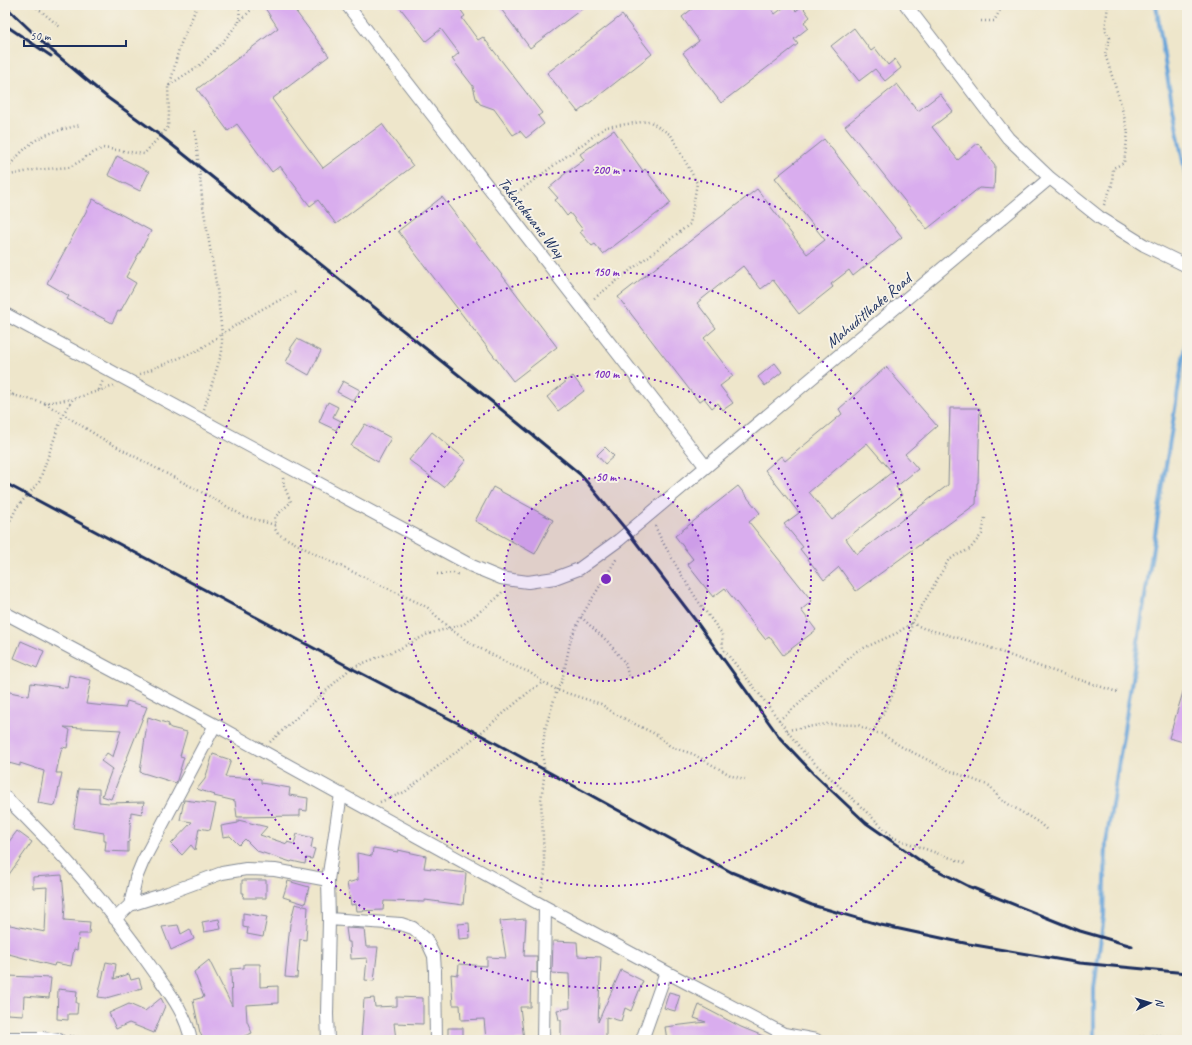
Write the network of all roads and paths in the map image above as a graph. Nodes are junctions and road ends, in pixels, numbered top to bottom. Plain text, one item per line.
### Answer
1 (34, 5) edge
2 (197, 5) edge
3 (240, 5) edge
4 (256, 5) edge
5 (347, 5) edge
6 (906, 5) edge
7 (1003, 5) edge
8 (1108, 5) edge
9 (981, 21) dead end
10 (239, 22) junction
11 (60, 27) dead end
12 (168, 86) junction
13 (80, 125) dead end
14 (195, 131) dead end
15 (5, 171) edge
16 (5, 176) edge
17 (1050, 178) junction
18 (502, 204) junction
19 (1099, 217) junction
20 (1187, 266) edge
21 (296, 292) dead end
22 (583, 308) junction
23 (5, 314) edge
24 (222, 334) junction
25 (127, 379) junction
26 (5, 390) edge
27 (5, 395) edge
28 (13, 395) junction
29 (73, 399) junction
30 (44, 403) junction
31 (63, 414) junction
32 (201, 420) junction
33 (282, 463) junction
34 (706, 467) junction
35 (985, 518) dead end
36 (275, 525) junction
37 (650, 528) dead end
38 (5, 531) edge
39 (621, 553) dead end
40 (513, 580) junction
41 (5, 613) edge
42 (581, 617) junction
43 (912, 622) junction
44 (450, 629) junction
45 (629, 678) dead end
46 (543, 682) junction
47 (557, 690) junction
48 (1117, 692) dead end
49 (779, 720) junction
50 (215, 725) junction
51 (787, 730) junction
52 (873, 732) junction
53 (265, 746) dead end
54 (745, 779) dead end
55 (341, 794) junction
56 (5, 797) edge
57 (379, 802) dead end
58 (1047, 830) dead end
59 (965, 863) dead end
60 (328, 880) junction
61 (542, 903) junction
62 (130, 905) junction
63 (115, 919) junction
64 (329, 919) junction
65 (666, 972) junction
66 (1161, 1035) dead end
67 (782, 1037) edge
68 (5, 1038) edge
69 (59, 1040) edge
70 (191, 1040) edge
71 (328, 1040) edge
72 (436, 1040) edge
73 (543, 1040) edge
74 (642, 1040) edge
75 (816, 1040) edge
76 (1072, 1040) edge
77 (1095, 1040) edge
78 (1124, 1040) edge

1 - 11 path
2 - 12 path
3 - 10 path
4 - 10 path
5 - 18 street, Takatokwane Way
6 - 17 street
7 - 9 path
8 - 19 path
10 - 12 path
12 - 16 path
13 - 15 path
14 - 24 path
17 - 19 street
17 - 34 street, Mahuditlhake Road
18 - 22 street, Takatokwane Way
18 - 22 path
19 - 20 street
21 - 24 path
22 - 34 street, Takatokwane Way
23 - 25 street, Mahuditlhake Road
24 - 25 path
24 - 32 path
25 - 29 path
25 - 32 street, Mahuditlhake Road
26 - 28 path
27 - 28 path
28 - 30 path
29 - 30 path
29 - 31 path
30 - 31 path
31 - 36 path
31 - 38 path
32 - 33 street, Mahuditlhake Road
33 - 36 path
33 - 40 street, Mahuditlhake Road
34 - 40 street, Mahuditlhake Road
35 - 43 path
36 - 44 path
37 - 49 path
39 - 42 path
40 - 44 path
41 - 50 street
42 - 45 path
42 - 47 path
43 - 48 path
43 - 49 path
43 - 52 path
44 - 46 path
44 - 53 path
46 - 47 path
46 - 57 path
47 - 54 path
47 - 61 path
49 - 51 path
50 - 55 street
50 - 62 street
51 - 52 path
51 - 59 path
52 - 58 path
55 - 60 street
55 - 61 street
56 - 63 street
60 - 62 street
60 - 64 street
61 - 65 street
61 - 73 street
62 - 63 street
63 - 70 street
64 - 71 street
64 - 72 street
65 - 67 street
65 - 74 street
66 - 78 path
67 - 75 street
68 - 69 street
76 - 77 path

